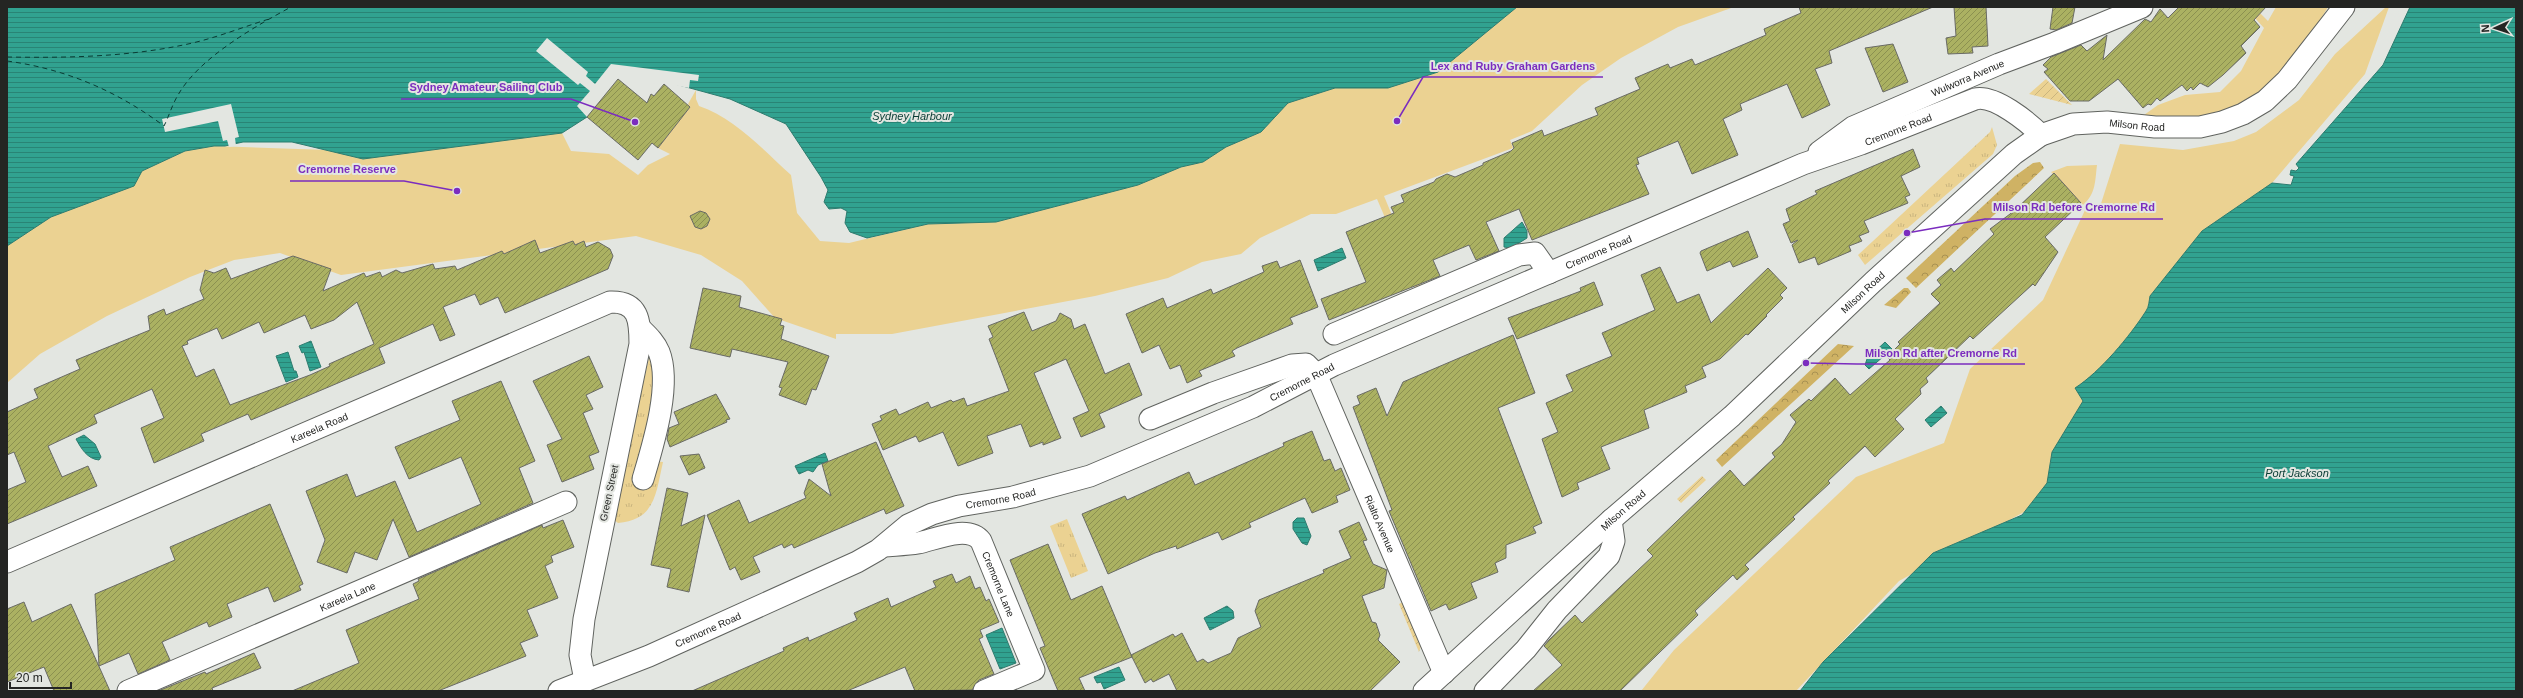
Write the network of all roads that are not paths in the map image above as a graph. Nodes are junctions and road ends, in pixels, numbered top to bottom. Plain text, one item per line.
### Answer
1 (2142, 7) edge
2 (2344, 7) edge
3 (2041, 135) junction
4 (1803, 164) junction
5 (1549, 273) junction
6 (632, 307) joint
7 (640, 328) junction
8 (1334, 334) dead end
9 (1316, 374) junction
10 (1150, 419) dead end
11 (643, 479) dead end
12 (566, 502) dead end
13 (1611, 520) junction
14 (884, 546) junction
15 (7, 562) edge
16 (1444, 673) junction
17 (585, 680) junction
18 (128, 691) edge
19 (559, 691) edge
20 (984, 691) edge
21 (1424, 691) edge
22 (1485, 691) edge

1 - 4 street, Wulworra Avenue
2 - 3 street, Milson Road
3 - 4 street, Cremorne Road
3 - 13 street, Milson Road
4 - 5 street, Cremorne Road
5 - 8 street
5 - 9 street, Cremorne Road
6 - 7 street, Green Street
6 - 15 street, Kareela Road
7 - 11 street
7 - 17 street, Green Street
9 - 10 street
9 - 14 street, Cremorne Road
9 - 16 street, Rialto Avenue
12 - 18 street, Kareela Lane
13 - 16 street, Milson Road
13 - 22 street
14 - 17 street, Cremorne Road
14 - 20 street, Cremorne Lane
16 - 21 street, Milson Road
17 - 19 street, Cremorne Road

